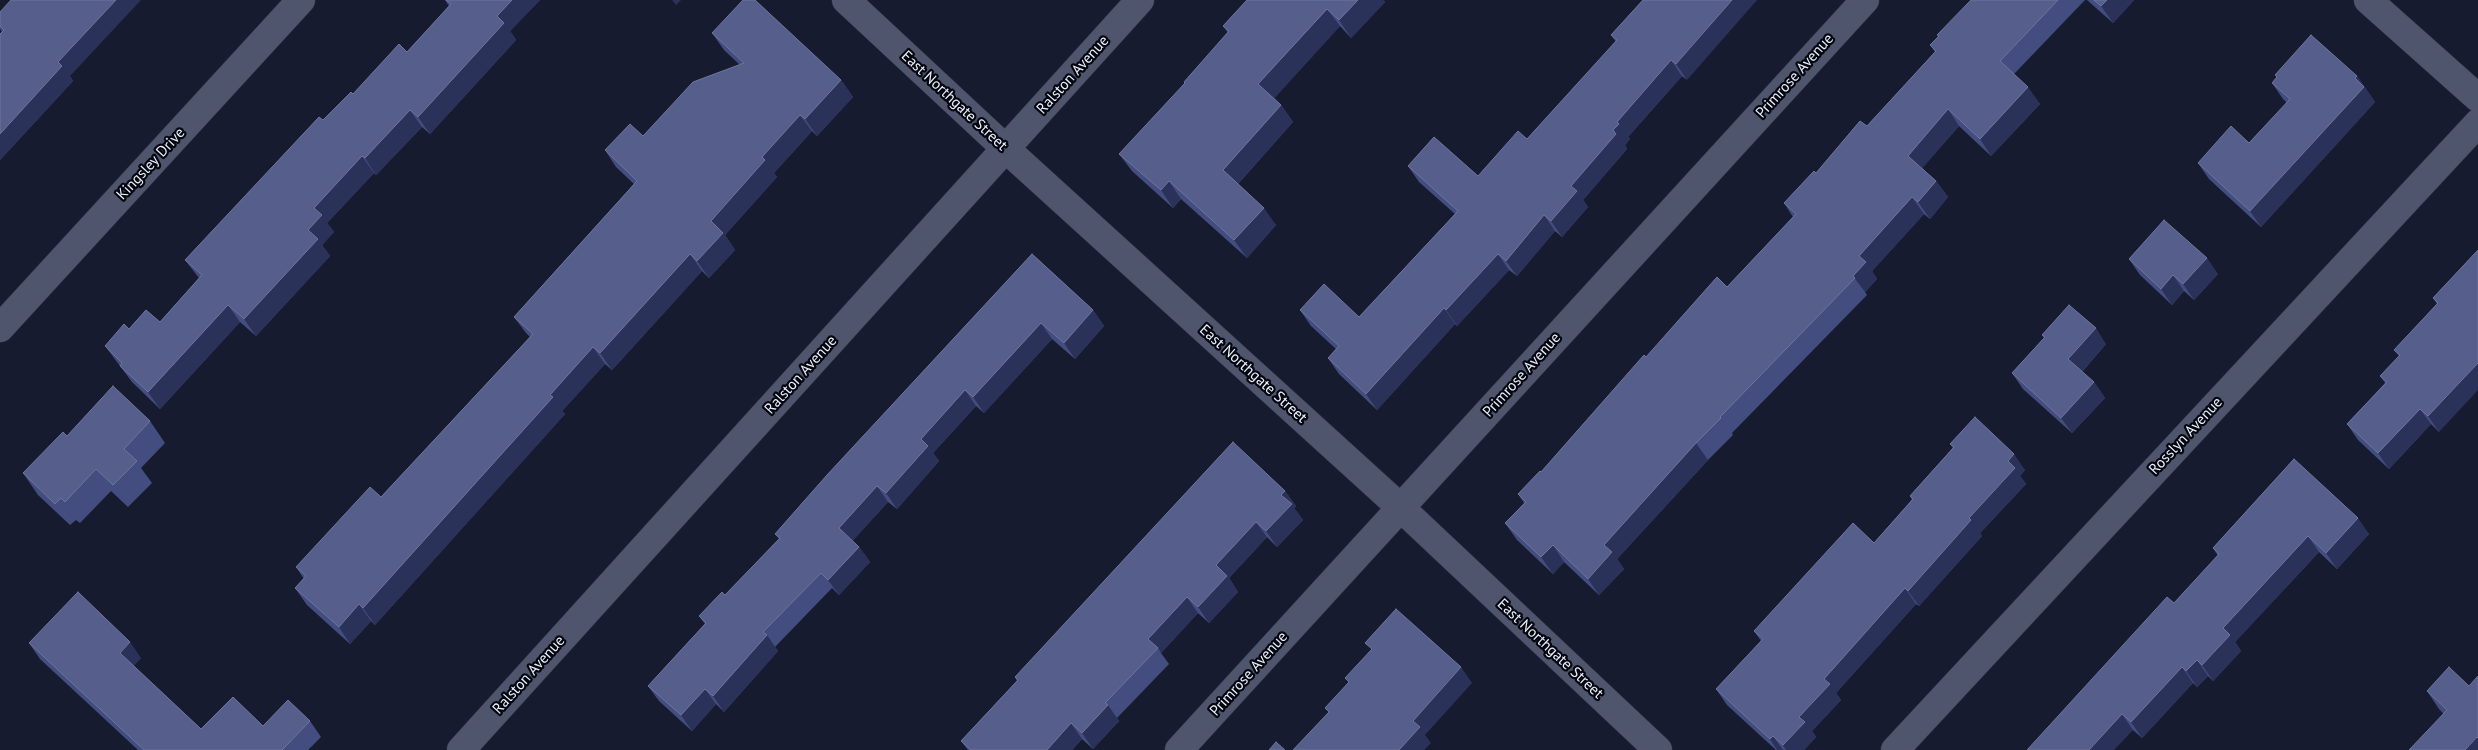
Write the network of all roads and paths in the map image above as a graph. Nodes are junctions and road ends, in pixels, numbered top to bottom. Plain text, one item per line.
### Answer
1 (301, 0) edge
2 (846, 0) edge
3 (1140, 0) edge
4 (1865, 0) edge
5 (2368, 0) edge
6 (2478, 98) edge
7 (2478, 123) edge
8 (1006, 149) junction
9 (0, 328) edge
10 (1401, 508) junction
11 (461, 750) edge
12 (1179, 750) edge
13 (1658, 750) edge
14 (1895, 750) edge

1 - 9 street, Kingsley Drive
2 - 8 street, East Northgate Street
3 - 8 street, Ralston Avenue
4 - 10 street, Primrose Avenue
5 - 6 street
7 - 14 street, Rosslyn Avenue
8 - 10 street, East Northgate Street
8 - 11 street, Ralston Avenue
10 - 12 street, Primrose Avenue
10 - 13 street, East Northgate Street

